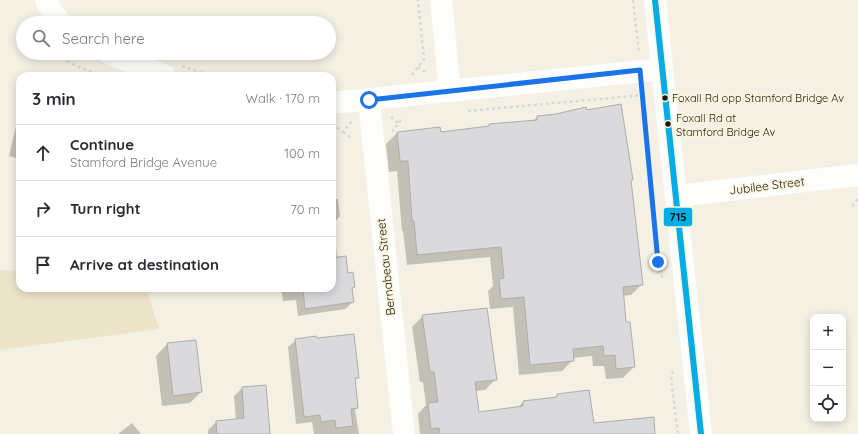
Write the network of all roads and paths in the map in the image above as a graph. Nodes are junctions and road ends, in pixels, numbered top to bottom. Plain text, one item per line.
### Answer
1 (46, 0) edge
2 (418, 0) edge
3 (441, 0) edge
4 (633, 0) edge
5 (655, 0) edge
6 (55, 16) edge
7 (66, 60) edge
8 (126, 60) edge
9 (662, 69) junction
10 (640, 70) junction
11 (91, 72) edge
12 (155, 72) edge
13 (411, 75) dead end
14 (450, 91) junction
15 (643, 95) junction
16 (369, 100) junction
17 (336, 103) edge
18 (465, 111) dead end
19 (411, 116) dead end
20 (390, 135) dead end
21 (858, 175) edge
22 (677, 196) junction
23 (858, 199) edge
24 (852, 206) dead end
25 (664, 282) dead end
26 (674, 368) dead end
27 (404, 434) edge
28 (678, 434) edge
29 (702, 434) edge

1 - 6 street
2 - 13 path
3 - 14 street
4 - 10 path
5 - 9 street
7 - 11 path
8 - 12 street
9 - 10 street
9 - 22 street
10 - 14 street
10 - 15 path
14 - 16 street
15 - 18 path
15 - 25 path
16 - 17 street
16 - 27 street, Bernabeau Street
19 - 20 path
21 - 22 street, Jubilee Street
22 - 29 street
23 - 24 path
26 - 28 path

